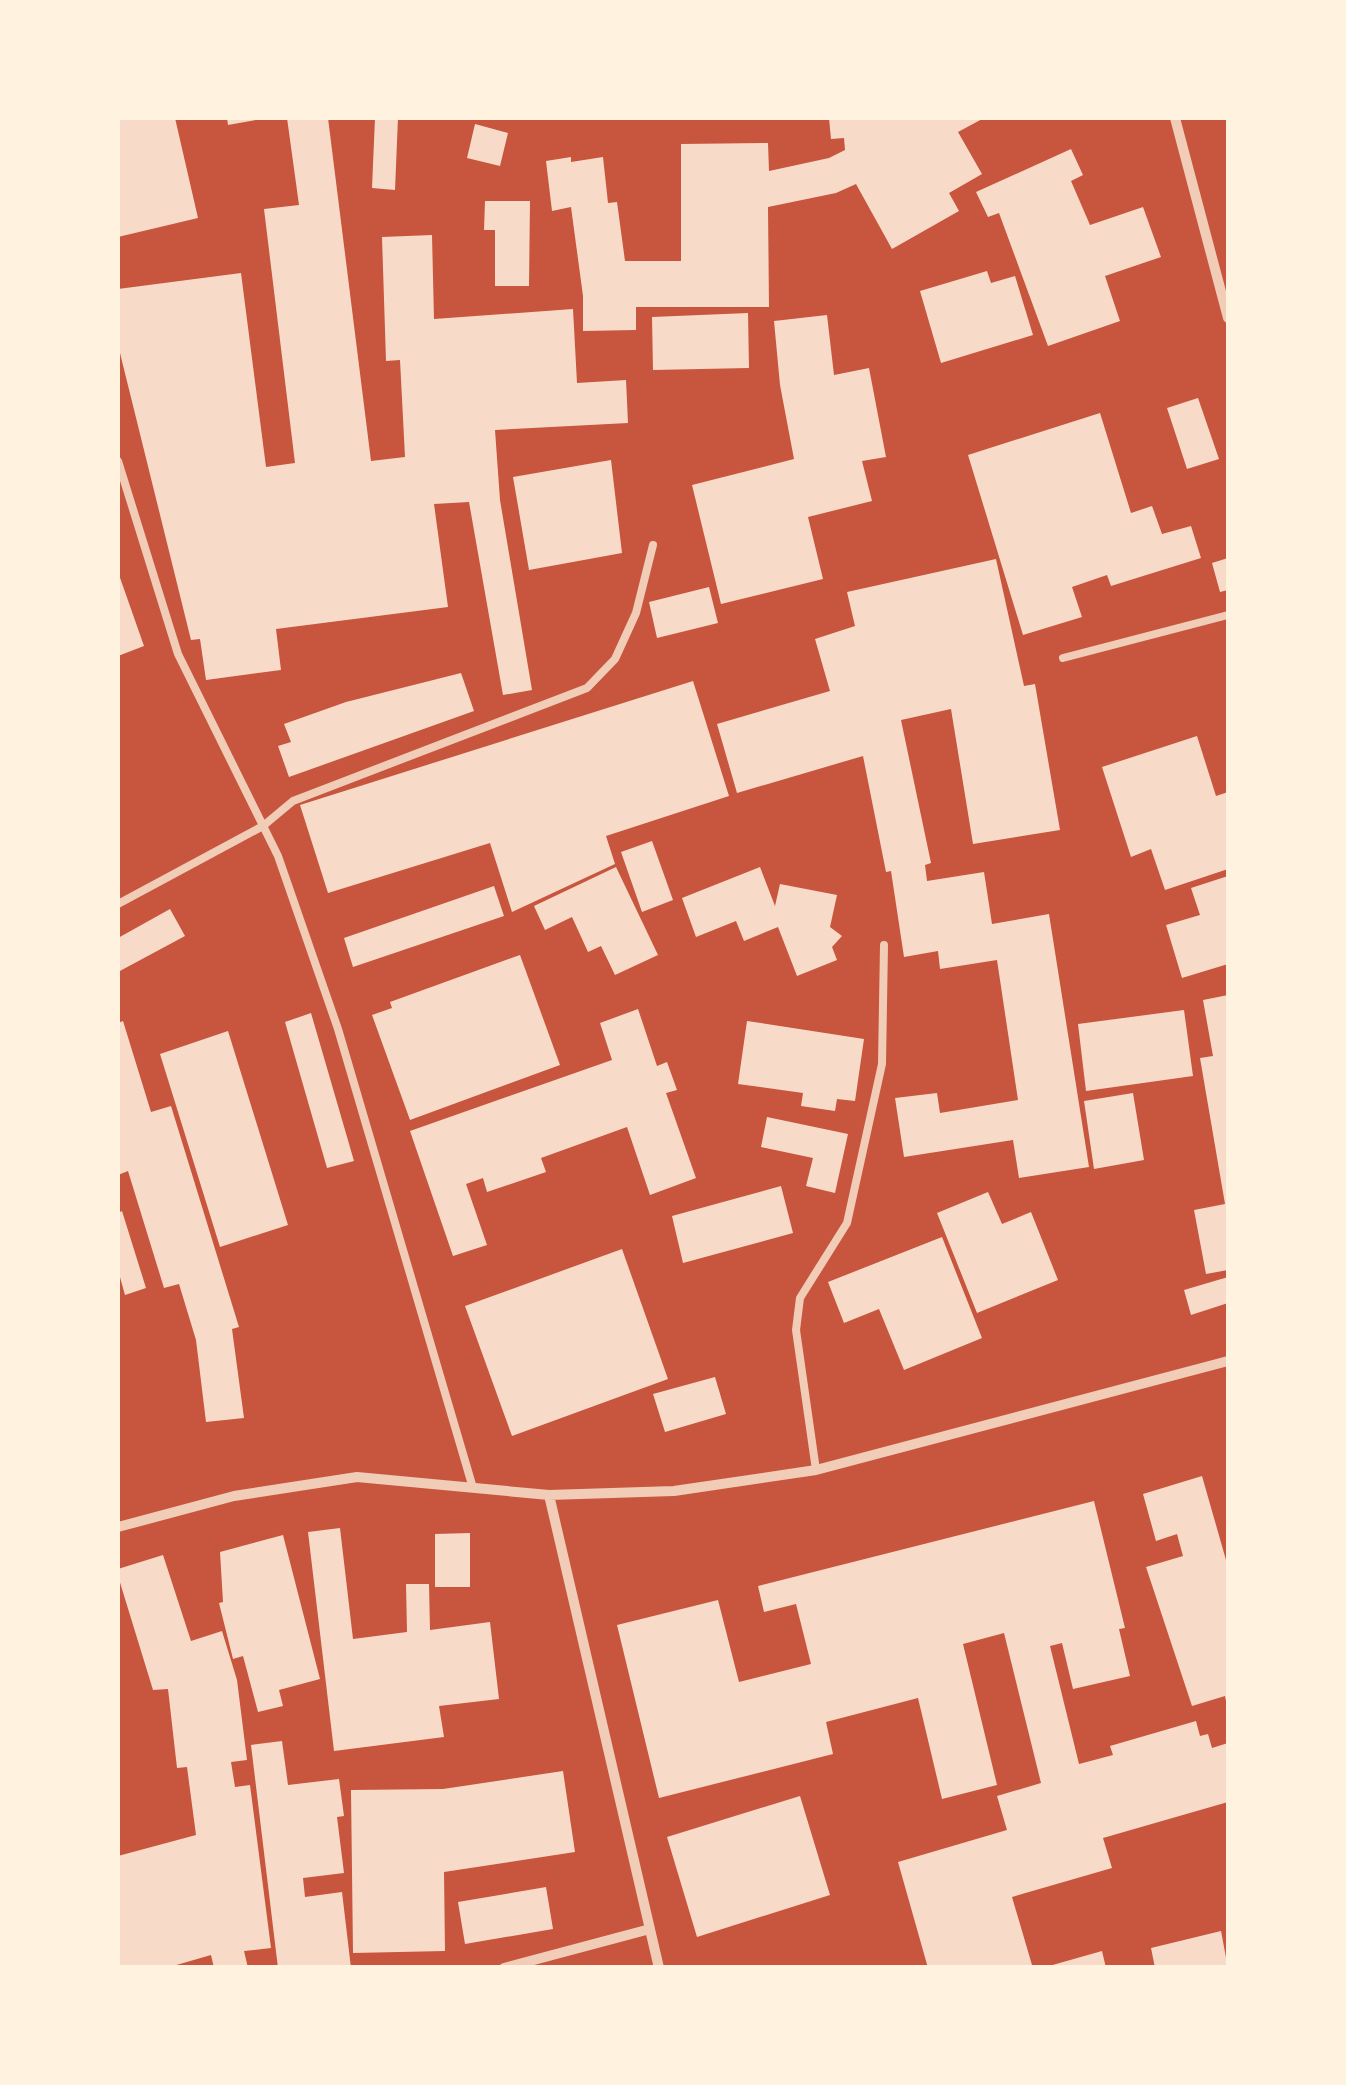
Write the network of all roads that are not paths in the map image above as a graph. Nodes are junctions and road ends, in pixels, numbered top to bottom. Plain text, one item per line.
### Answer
1 (1175, 118) edge
2 (1228, 318) edge
3 (118, 461) edge
4 (653, 544) dead end
5 (1228, 615) edge
6 (1063, 658) dead end
7 (264, 826) junction
8 (118, 904) edge
9 (884, 945) dead end
10 (1228, 1361) edge
11 (816, 1470) junction
12 (473, 1488) junction
13 (549, 1495) junction
14 (118, 1526) edge
15 (650, 1929) junction
16 (504, 1968) edge
17 (658, 1968) edge

1 - 2 street
3 - 7 lane
4 - 7 lane
5 - 6 lane
7 - 8 lane
7 - 12 lane
9 - 11 lane
10 - 11 street
11 - 13 street
12 - 13 street
12 - 14 street
13 - 15 street
15 - 16 street
15 - 17 street

